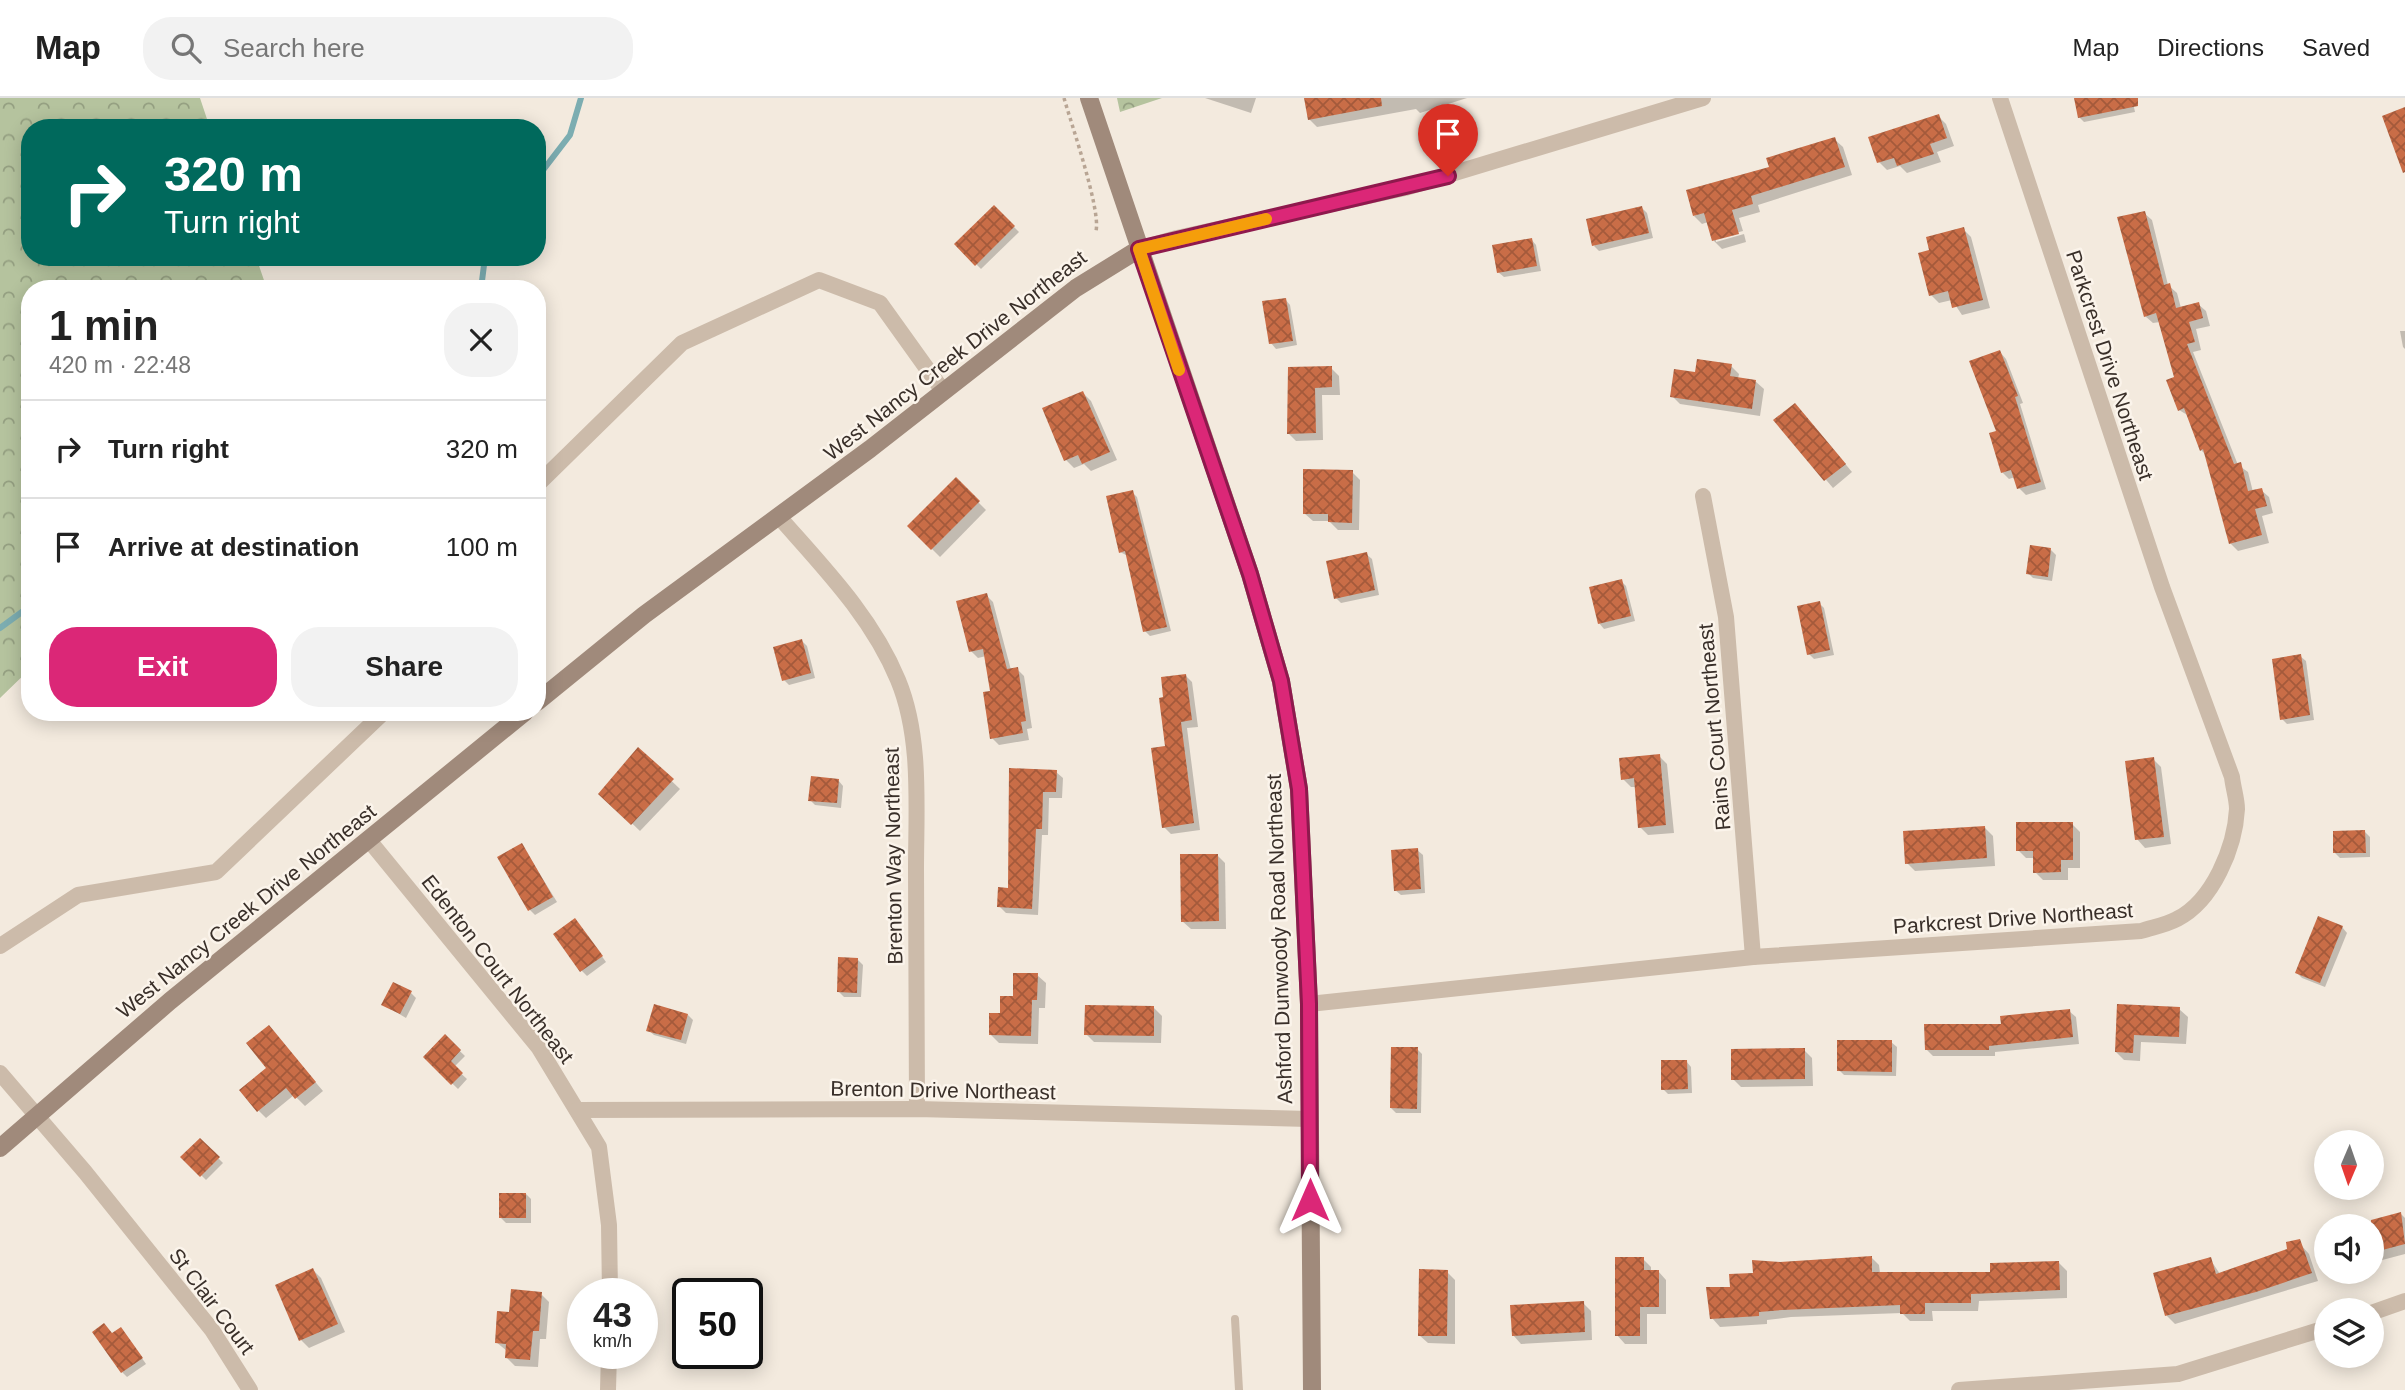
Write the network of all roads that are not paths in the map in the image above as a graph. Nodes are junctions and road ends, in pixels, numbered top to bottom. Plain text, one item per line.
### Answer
1 (1089, 98) edge
2 (1703, 98) edge
3 (2000, 98) edge
4 (1139, 249) junction
5 (943, 391) junction
6 (546, 476) edge
7 (1703, 496) dead end
8 (780, 518) junction
9 (546, 695) edge
10 (375, 721) edge
11 (514, 721) edge
12 (368, 839) junction
13 (0, 946) edge
14 (1753, 957) junction
15 (1309, 1004) junction
16 (0, 1073) edge
17 (917, 1109) junction
18 (577, 1110) junction
19 (36, 1118) junction
20 (1309, 1118) junction
21 (0, 1148) edge
22 (610, 1278) edge
23 (2405, 1301) edge
24 (2384, 1308) edge
25 (1235, 1319) dead end
26 (2314, 1332) edge
27 (609, 1369) edge
28 (250, 1390) edge
29 (608, 1390) edge
30 (1239, 1390) edge
31 (1311, 1390) edge
32 (1959, 1390) edge

1 - 4 street, Ashford Dunwoody Road Northeast
2 - 4 street, West Nancy Creek Drive Northeast
3 - 14 street, Parkcrest Drive Northeast
4 - 5 street, West Nancy Creek Drive Northeast
4 - 15 street, Ashford Dunwoody Road Northeast
5 - 6 street
5 - 8 street, West Nancy Creek Drive Northeast
7 - 14 street, Rains Court Northeast
8 - 9 street, West Nancy Creek Drive Northeast
8 - 17 street, Brenton Way Northeast
10 - 13 street
11 - 12 street, West Nancy Creek Drive Northeast
12 - 18 street, Edenton Court Northeast
12 - 19 street, West Nancy Creek Drive Northeast
14 - 15 street, Parkcrest Drive Northeast
15 - 20 street, Ashford Dunwoody Road Northeast
16 - 19 street, St Clair Court
17 - 18 street, Brenton Drive Northeast
17 - 20 street, Brenton Drive Northeast
18 - 22 street, Edenton Court Northeast
19 - 21 street, West Nancy Creek Drive Northeast
19 - 28 street, St Clair Court
20 - 31 street, Ashford Dunwoody Road Northeast
23 - 24 street
25 - 30 lane
26 - 32 street
27 - 29 street

